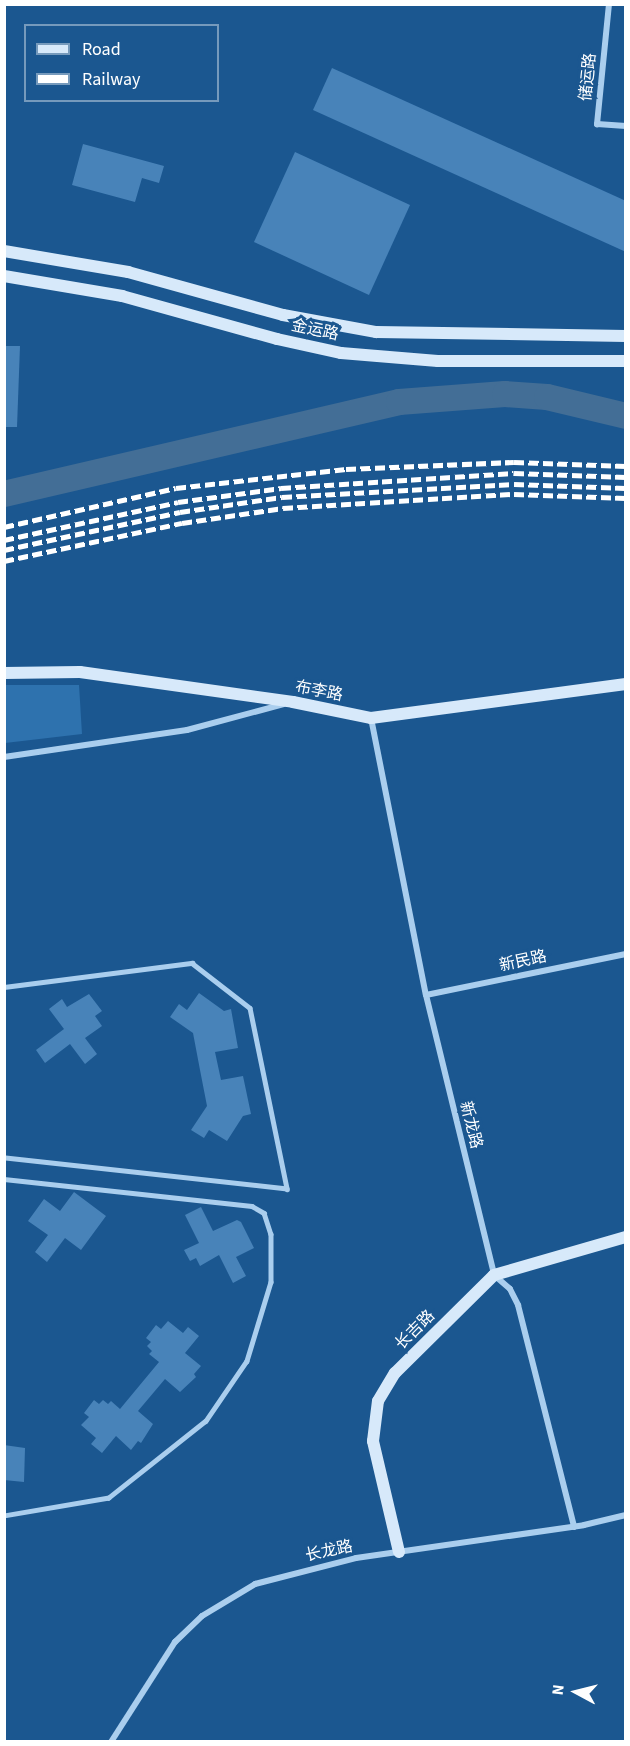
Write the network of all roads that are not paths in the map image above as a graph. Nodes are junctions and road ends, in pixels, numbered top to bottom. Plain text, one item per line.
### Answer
1 (609, 4) edge
2 (626, 126) edge
3 (4, 251) edge
4 (4, 276) edge
5 (626, 336) edge
6 (626, 361) edge
7 (4, 673) edge
8 (626, 684) edge
9 (293, 702) junction
10 (371, 718) junction
11 (4, 757) edge
12 (626, 954) edge
13 (4, 987) edge
14 (426, 995) junction
15 (4, 1158) edge
16 (4, 1179) edge
17 (626, 1237) edge
18 (495, 1275) junction
19 (626, 1515) edge
20 (4, 1516) edge
21 (574, 1527) junction
22 (399, 1552) junction
23 (111, 1742) edge

1 - 2 street, 储运路
3 - 5 main road, 金运路
4 - 6 main road, 金运路
7 - 9 main road, 布李路
8 - 10 main road, 布李路
9 - 10 main road, 布李路
9 - 11 street
10 - 14 street, 新龙路
12 - 14 street, 新民路
13 - 15 lane
14 - 18 street, 新龙路
16 - 20 lane
17 - 18 main road, 长吉路
18 - 21 street, 新龙路
18 - 22 main road, 长吉路
19 - 21 street, 长龙路
21 - 22 street, 长龙路
22 - 23 street, 长龙路

